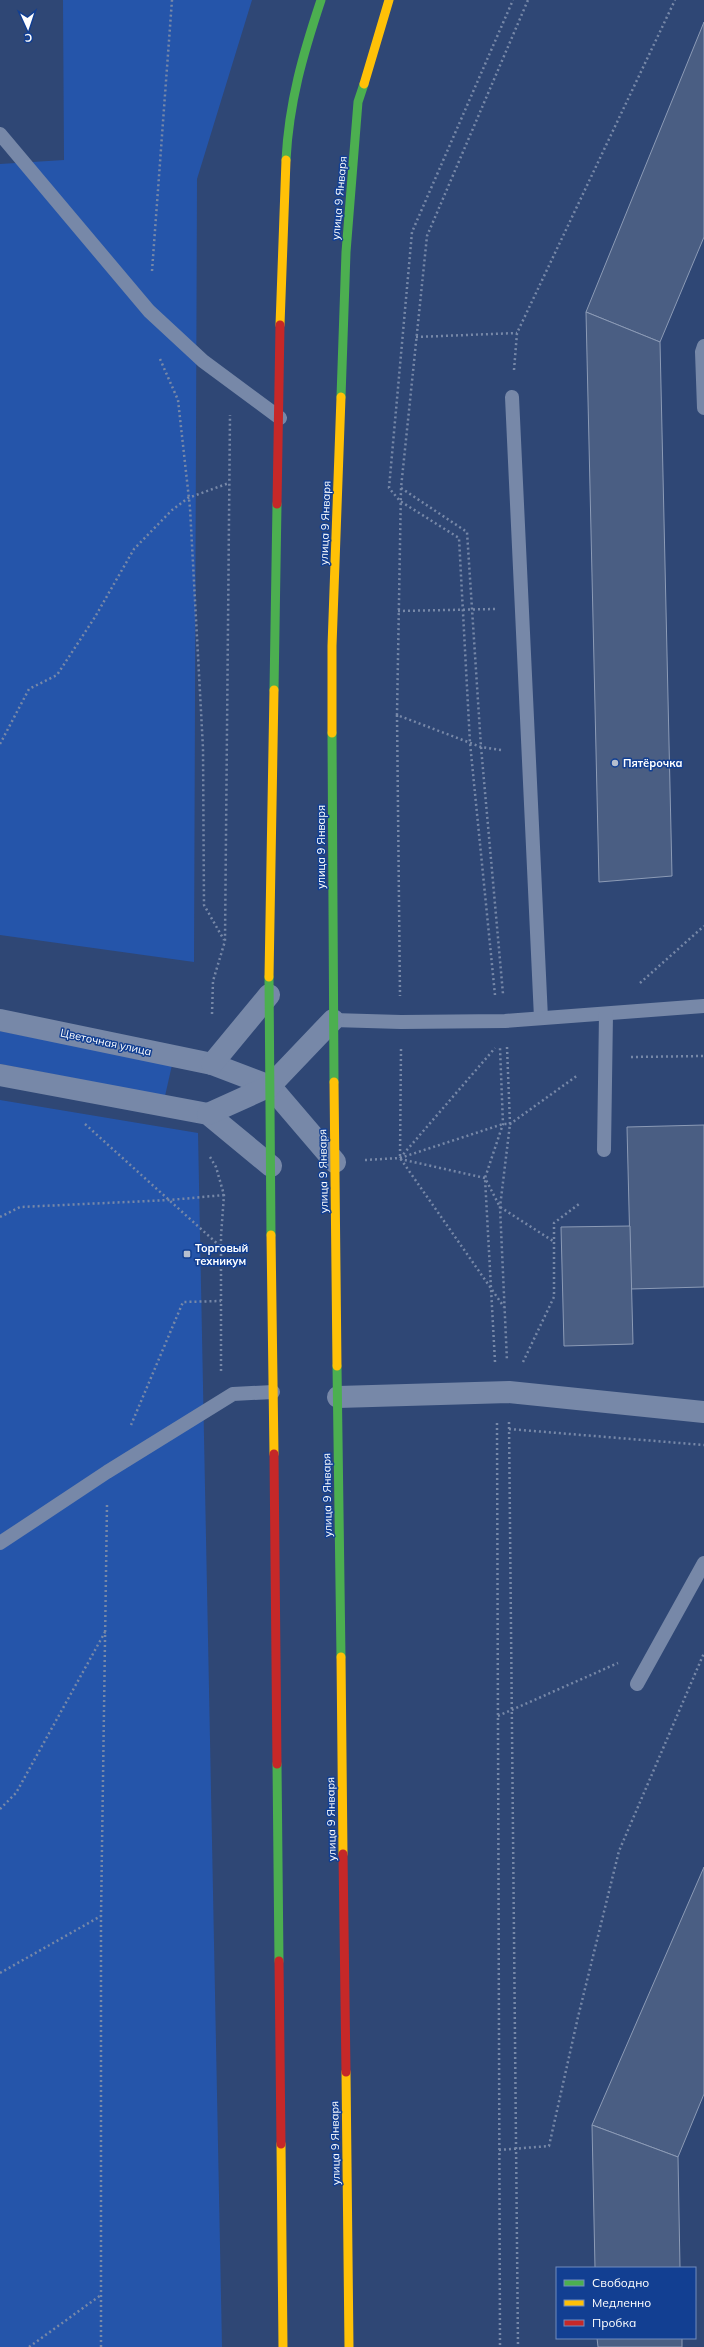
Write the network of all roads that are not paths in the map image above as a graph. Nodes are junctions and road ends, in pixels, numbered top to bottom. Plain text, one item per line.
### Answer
1 (321, 0) edge
2 (389, 0) edge
3 (1, 136) edge
4 (704, 346) edge
5 (512, 397) road end
6 (704, 408) edge
7 (280, 418) junction
8 (269, 995) junction
9 (704, 1006) edge
10 (606, 1014) junction
11 (541, 1018) junction
12 (0, 1020) edge
13 (333, 1020) junction
14 (212, 1064) junction
15 (0, 1075) edge
16 (270, 1086) junction
17 (208, 1114) junction
18 (604, 1150) dead end
19 (335, 1162) junction
20 (271, 1166) junction
21 (273, 1392) junction
22 (338, 1397) junction
23 (704, 1412) edge
24 (0, 1543) edge
25 (704, 1563) edge
26 (637, 1684) dead end
27 (283, 2347) edge
28 (349, 2347) edge

1 - 7 main road
2 - 13 main road, улица 9 Января
3 - 7 lane
4 - 6 lane
5 - 11 lane
7 - 8 main road
8 - 14 street
8 - 16 main road
9 - 10 lane
10 - 11 lane
10 - 18 lane
11 - 13 lane
12 - 14 street, Цветочная улица
13 - 16 street
13 - 19 main road, улица 9 Января
14 - 16 street, Цветочная улица
15 - 17 street
16 - 17 street
16 - 19 street
16 - 20 main road
17 - 20 street
19 - 22 main road, улица 9 Января
20 - 21 main road
21 - 24 lane
21 - 27 main road
22 - 23 street
22 - 28 main road, улица 9 Января
25 - 26 lane

